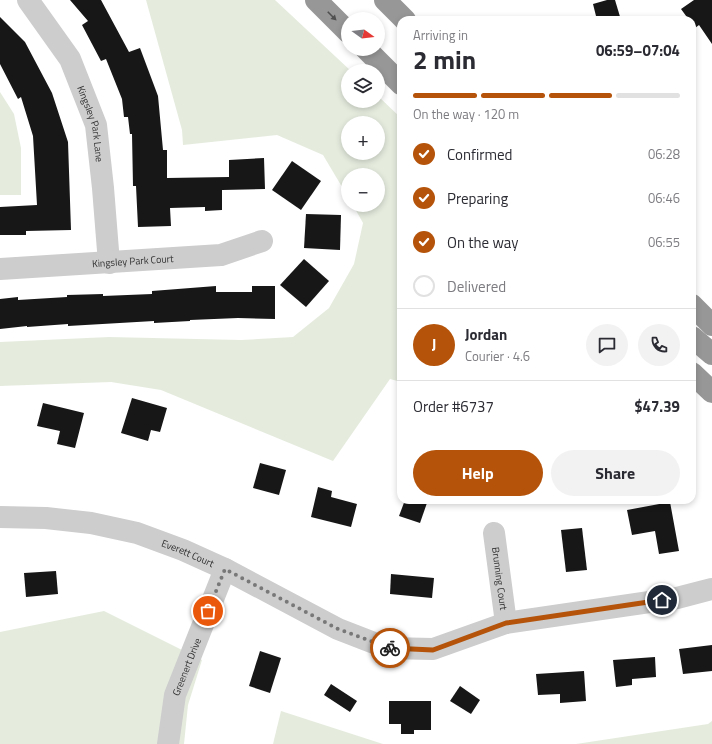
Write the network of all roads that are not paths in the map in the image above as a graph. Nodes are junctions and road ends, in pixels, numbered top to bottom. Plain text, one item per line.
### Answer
1 (28, 0) edge
2 (316, 0) edge
3 (385, 0) edge
4 (401, 16) edge
5 (341, 25) edge
6 (373, 56) edge
7 (397, 80) edge
8 (262, 241) dead end
9 (109, 262) junction
10 (0, 269) edge
11 (696, 309) edge
12 (712, 325) edge
13 (696, 340) edge
14 (712, 354) edge
15 (696, 377) edge
16 (712, 392) edge
17 (0, 517) edge
18 (494, 533) dead end
19 (225, 569) junction
20 (712, 589) edge
21 (506, 623) junction
22 (168, 744) edge

1 - 9 street, Kingsley Park Lane
2 -> 5 highway
3 - 4 highway
6 - 7 highway
8 - 9 street, Kingsley Park Court
9 - 10 street, Kingsley Park Court
11 - 12 highway
13 - 14 highway
15 - 16 highway
17 - 19 street, Everett Court
18 - 21 street, Brunning Court
19 - 21 street, Everett Court
19 - 22 street, Greenert Drive
20 - 21 street, Everett Court

